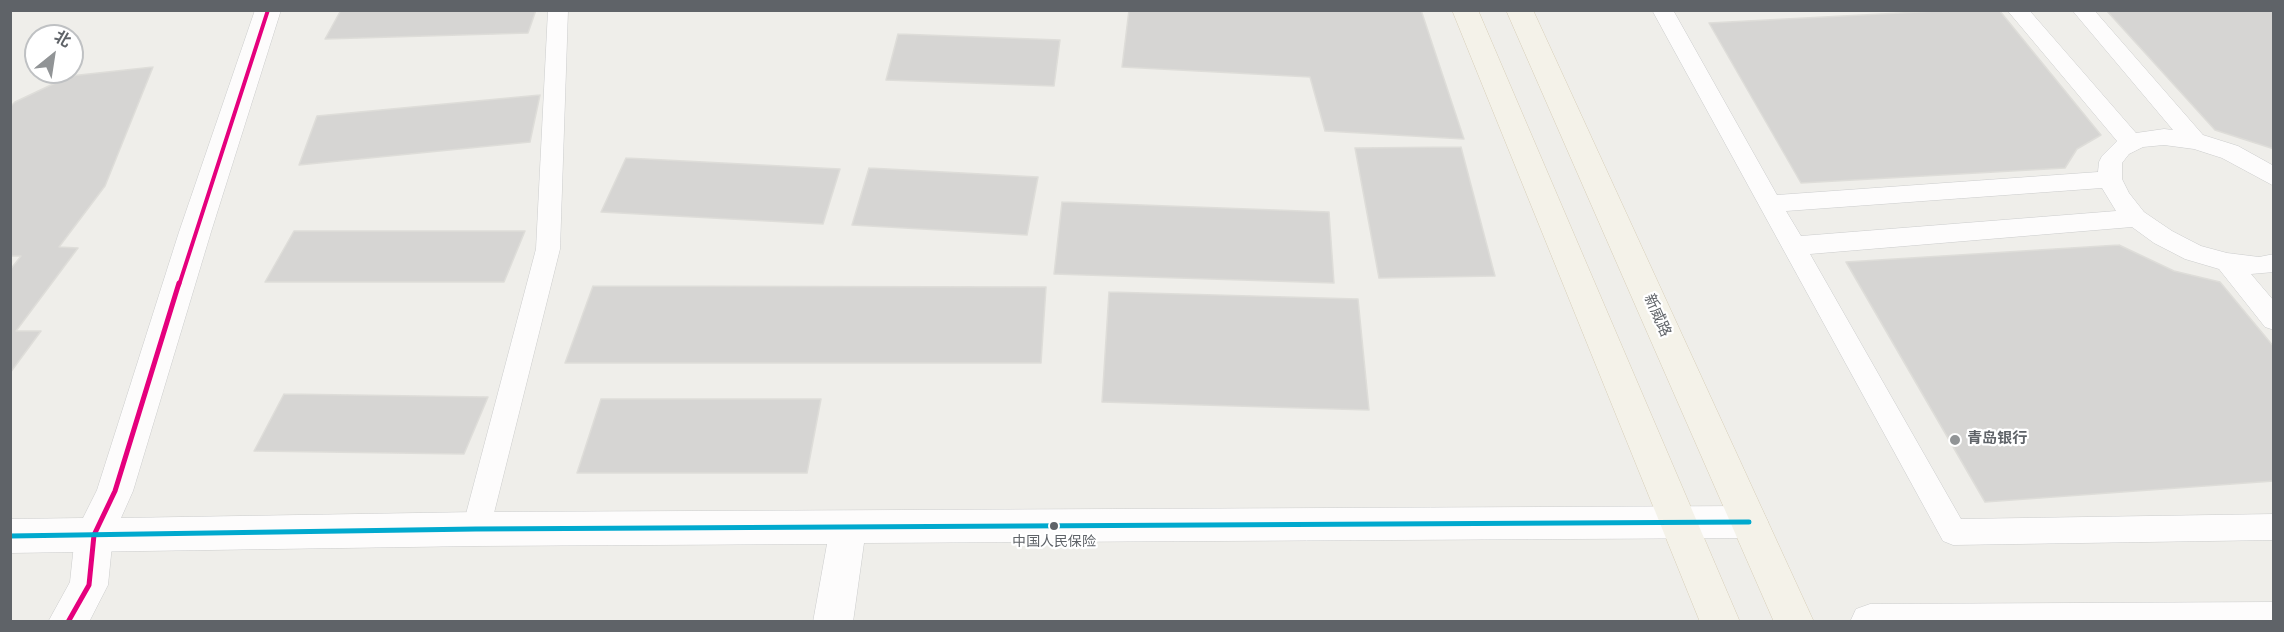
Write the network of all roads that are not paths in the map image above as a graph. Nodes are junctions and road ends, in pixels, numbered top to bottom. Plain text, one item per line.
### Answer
1 (268, 10) edge
2 (558, 10) edge
3 (1465, 10) edge
4 (1519, 10) edge
5 (1662, 10) edge
6 (2018, 10) edge
7 (2082, 10) edge
8 (2196, 141) junction
9 (2132, 143) junction
10 (2274, 178) edge
11 (2110, 179) junction
12 (1770, 204) junction
13 (2136, 218) junction
14 (1793, 246) junction
15 (2227, 262) junction
16 (2274, 263) edge
17 (2274, 320) edge
18 (1749, 522) junction
19 (1679, 523) junction
20 (2274, 527) edge
21 (848, 528) junction
22 (476, 529) junction
23 (94, 535) junction
24 (10, 536) edge
25 (2274, 620) edge
26 (68, 621) edge
27 (833, 621) edge
28 (1720, 621) edge
29 (1794, 621) edge
30 (1870, 621) edge

1 - 23 street
2 - 22 lane
3 - 19 main road
4 - 18 main road, 新威路
5 - 12 lane
6 - 9 lane
7 - 8 lane
8 - 9 lane
8 - 10 lane
9 - 11 lane
11 - 12 lane
11 - 13 lane
12 - 14 lane
13 - 14 lane
13 - 15 lane
14 - 20 lane
15 - 16 lane
15 - 17 lane
18 - 19 street
18 - 29 main road, 新威路
19 - 21 street
19 - 28 main road
21 - 22 street
21 - 27 street
22 - 23 street
23 - 24 street
23 - 26 street
25 - 30 street

